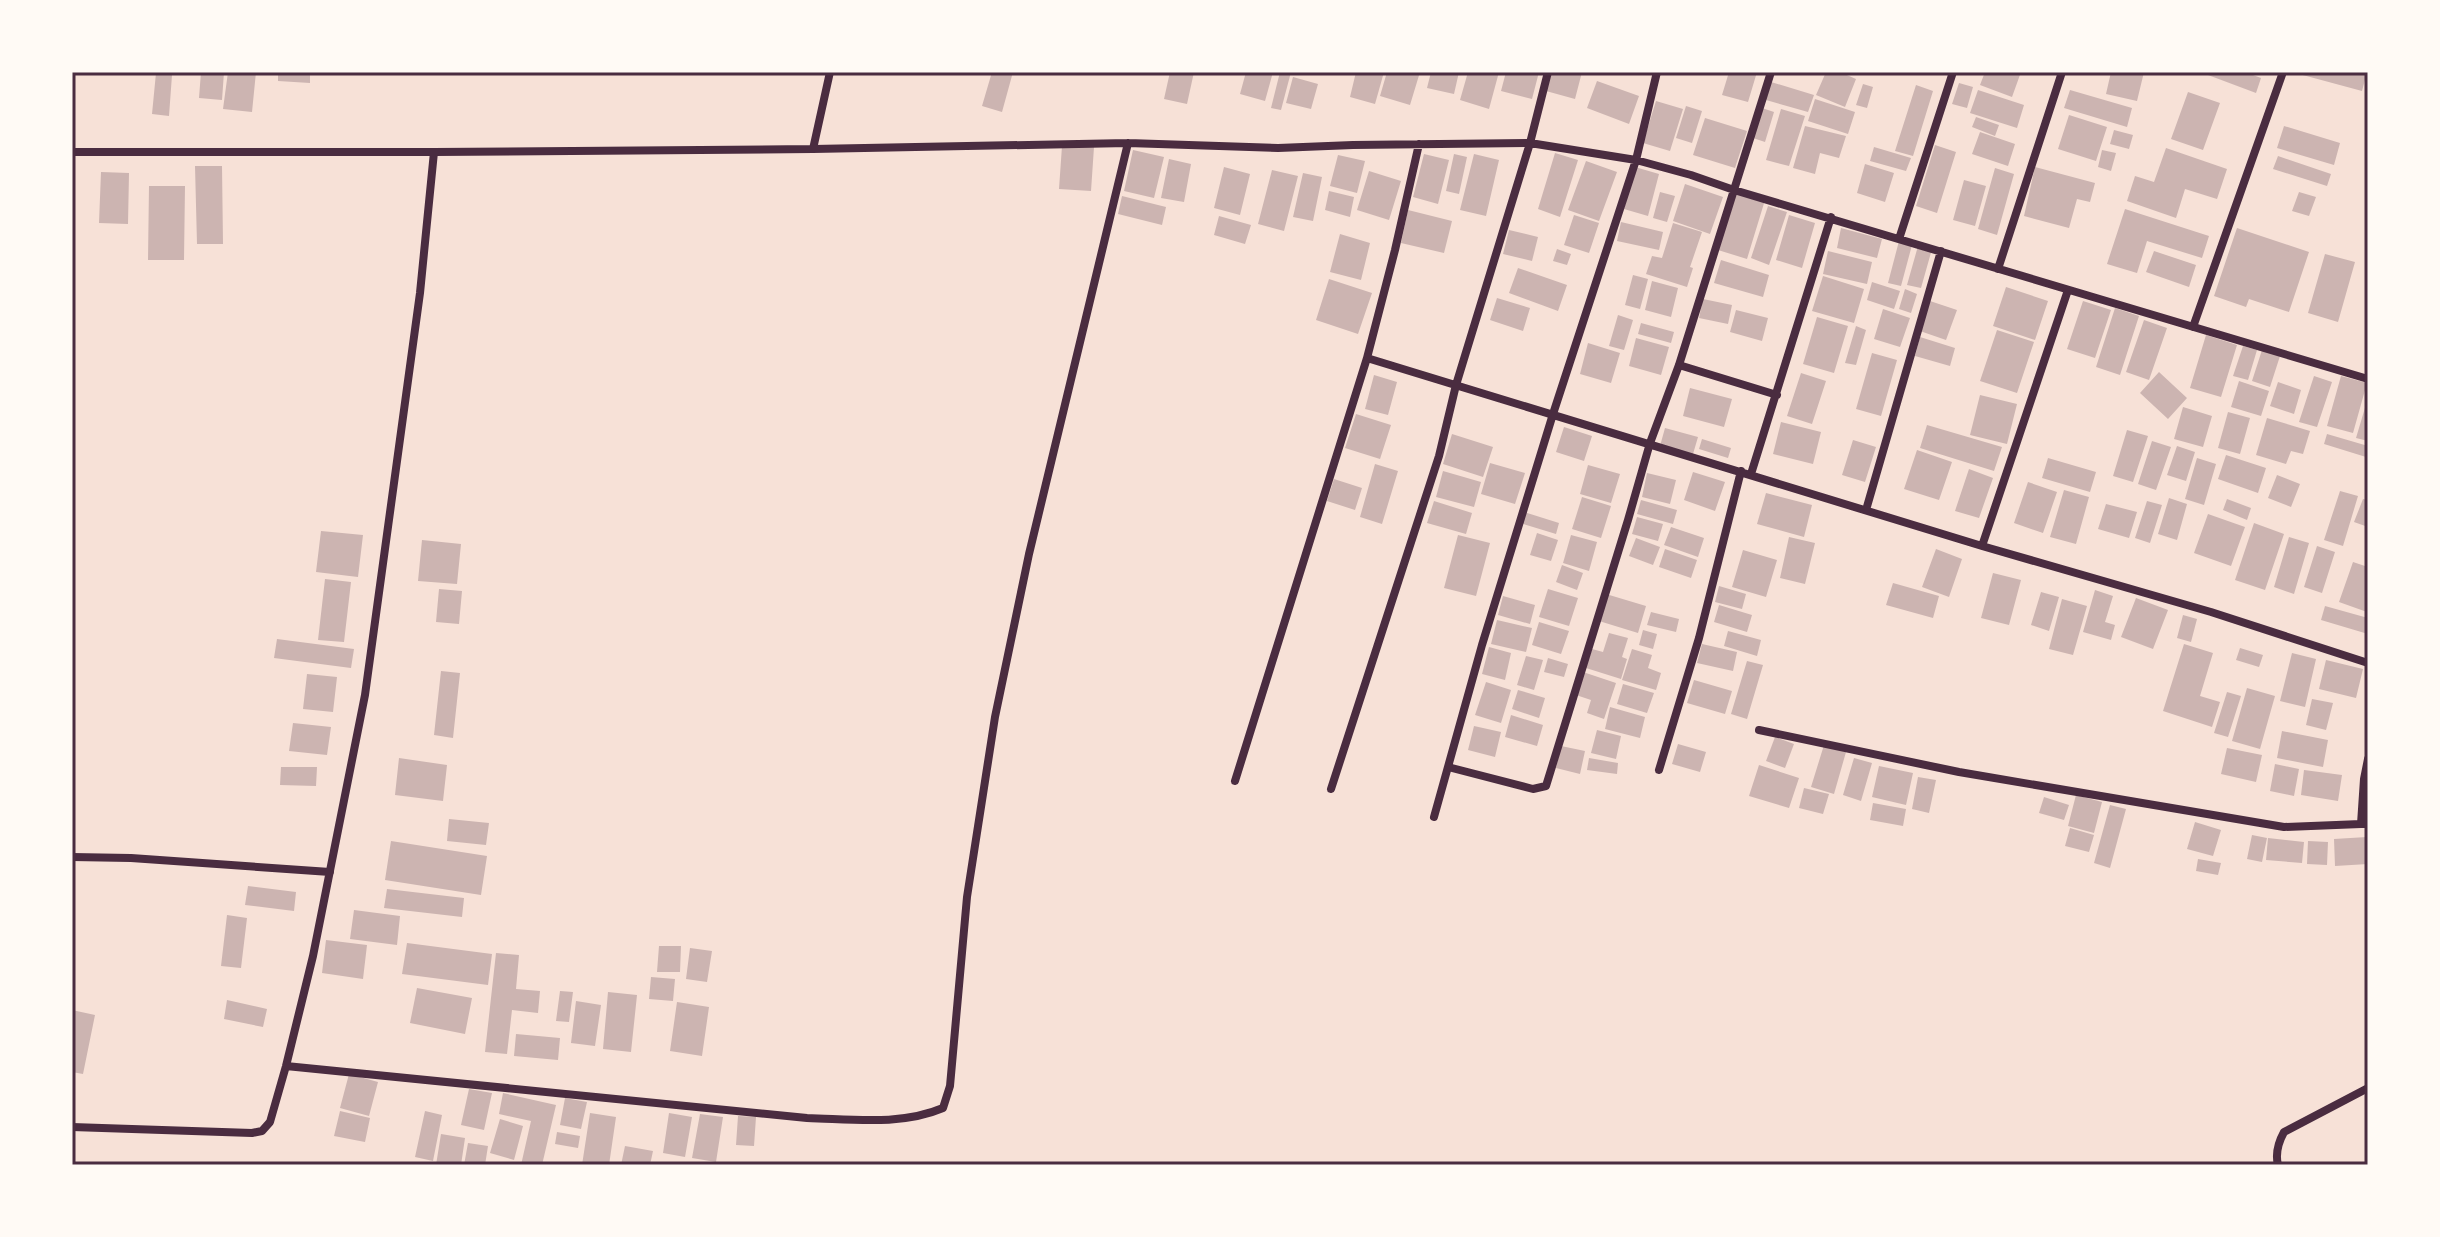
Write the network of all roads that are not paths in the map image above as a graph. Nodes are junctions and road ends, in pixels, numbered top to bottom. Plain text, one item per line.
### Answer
1 (830, 72) edge
2 (1548, 72) edge
3 (1657, 72) edge
4 (1771, 72) edge
5 (1953, 72) edge
6 (2062, 72) edge
7 (2283, 72) edge
8 (1128, 143) junction
9 (1530, 143) junction
10 (1419, 144) junction
11 (813, 149) junction
12 (72, 152) edge
13 (434, 152) junction
14 (1636, 160) junction
15 (1734, 190) junction
16 (1831, 217) junction
17 (1899, 239) junction
18 (1941, 251) junction
19 (1998, 269) junction
20 (2068, 290) junction
21 (2193, 327) junction
22 (1367, 358) junction
23 (1679, 365) junction
24 (2368, 379) edge
25 (1456, 385) junction
26 (1777, 395) junction
27 (1553, 414) junction
28 (1650, 443) junction
29 (1741, 471) junction
30 (1751, 474) junction
31 (1866, 510) junction
32 (1982, 546) junction
33 (2368, 663) edge
34 (1759, 730) dead end
35 (2368, 759) edge
36 (1448, 767) junction
37 (1659, 770) dead end
38 (1235, 781) dead end
39 (1331, 789) dead end
40 (1434, 817) dead end
41 (2365, 824) edge
42 (72, 857) edge
43 (330, 872) junction
44 (286, 1066) junction
45 (2368, 1088) edge
46 (72, 1127) edge
47 (2278, 1165) edge

1 - 11 street
2 - 9 street
3 - 14 street
4 - 15 street
5 - 17 street
6 - 19 street
7 - 21 street
8 - 10 street
8 - 11 street
8 - 44 street
9 - 10 street
9 - 14 street
9 - 25 street
10 - 22 street
11 - 13 street
12 - 13 street
13 - 43 street
14 - 15 street
14 - 27 street
15 - 16 street
15 - 23 street
16 - 17 street
16 - 26 street
17 - 18 street
18 - 19 street
18 - 31 street
19 - 20 street
20 - 21 street
20 - 32 street
21 - 24 street
22 - 25 street
22 - 38 street
23 - 26 street
23 - 28 street
25 - 27 street
25 - 39 street
26 - 30 street
27 - 28 street
27 - 36 street
28 - 29 street
28 - 36 street
29 - 30 street
29 - 37 street
30 - 31 street
31 - 32 street
32 - 33 street
34 - 41 street
35 - 41 street
36 - 40 street
42 - 43 street
43 - 44 street
44 - 46 street
45 - 47 street

